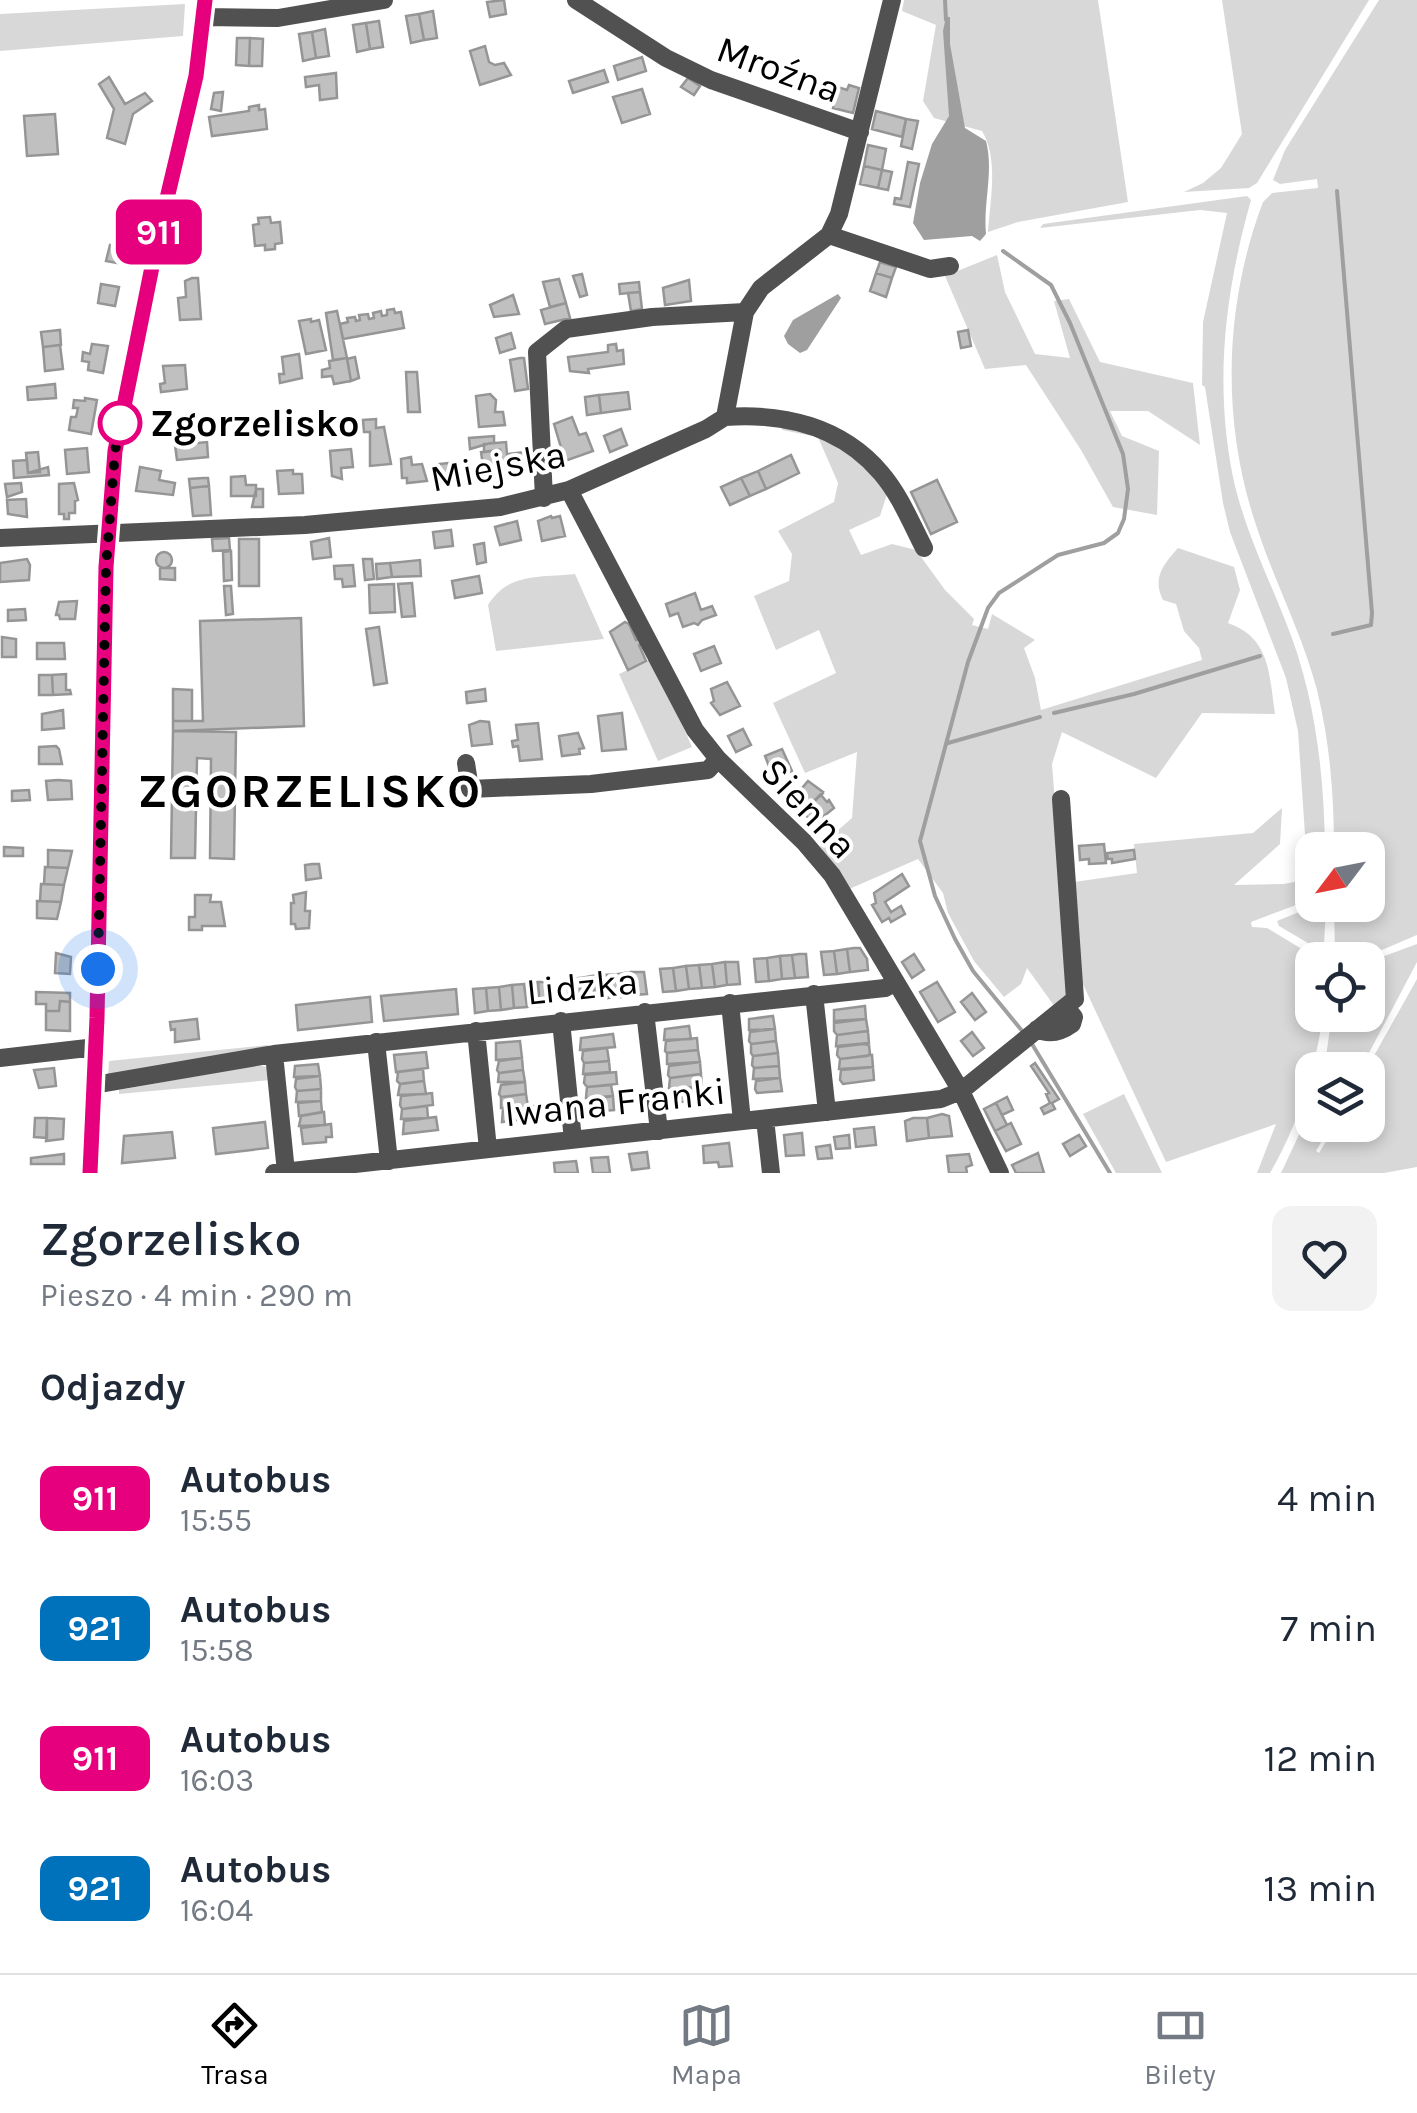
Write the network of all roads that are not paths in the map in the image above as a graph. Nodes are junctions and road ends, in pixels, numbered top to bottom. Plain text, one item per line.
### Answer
1 (384, 0) edge
2 (576, 0) edge
3 (892, 0) edge
4 (204, 9) edge
5 (860, 132) junction
6 (829, 235) junction
7 (950, 266) dead end
8 (744, 312) junction
9 (725, 417) junction
10 (570, 490) junction
11 (544, 498) junction
12 (107, 533) junction
13 (0, 538) edge
14 (924, 548) dead end
15 (718, 760) junction
16 (466, 762) dead end
17 (1061, 799) dead end
18 (896, 982) junction
19 (814, 994) junction
20 (730, 1003) junction
21 (645, 1012) junction
22 (560, 1021) junction
23 (476, 1030) junction
24 (376, 1042) junction
25 (96, 1047) junction
26 (274, 1054) junction
27 (0, 1058) edge
28 (94, 1086) junction
29 (961, 1092) junction
30 (827, 1112) junction
31 (765, 1118) junction
32 (742, 1121) junction
33 (659, 1131) junction
34 (573, 1140) junction
35 (488, 1149) junction
36 (388, 1160) junction
37 (280, 1172) edge
38 (90, 1173) edge
39 (771, 1173) edge
40 (1000, 1173) edge

1 - 4 street
2 - 5 street, Mroźna
3 - 5 street
4 - 12 street
5 - 6 street
6 - 7 street
6 - 8 street
8 - 9 street
8 - 11 street
9 - 10 street, Miejska
9 - 14 street
10 - 11 street, Miejska
10 - 15 street, Sienna
11 - 12 street, Miejska
12 - 13 street, Miejska
12 - 25 street
15 - 16 street
15 - 18 street, Sienna
17 - 29 street
18 - 19 street, Lidzka
18 - 29 street, Sienna
19 - 20 street, Lidzka
19 - 30 street
20 - 21 street, Lidzka
20 - 32 street
21 - 22 street, Lidzka
21 - 33 street
22 - 23 street, Lidzka
22 - 34 street
23 - 24 street, Lidzka
23 - 35 street
24 - 26 street, Lidzka
24 - 36 street
25 - 27 street
25 - 28 street
26 - 28 street, Lidzka
26 - 37 street
28 - 38 street
29 - 30 street, Iwana Franki
29 - 40 street, Sienna
30 - 31 street, Iwana Franki
31 - 32 street, Iwana Franki
31 - 39 street
32 - 33 street, Iwana Franki
33 - 34 street, Iwana Franki
34 - 35 street, Iwana Franki
35 - 36 street, Iwana Franki
36 - 37 street, Iwana Franki

